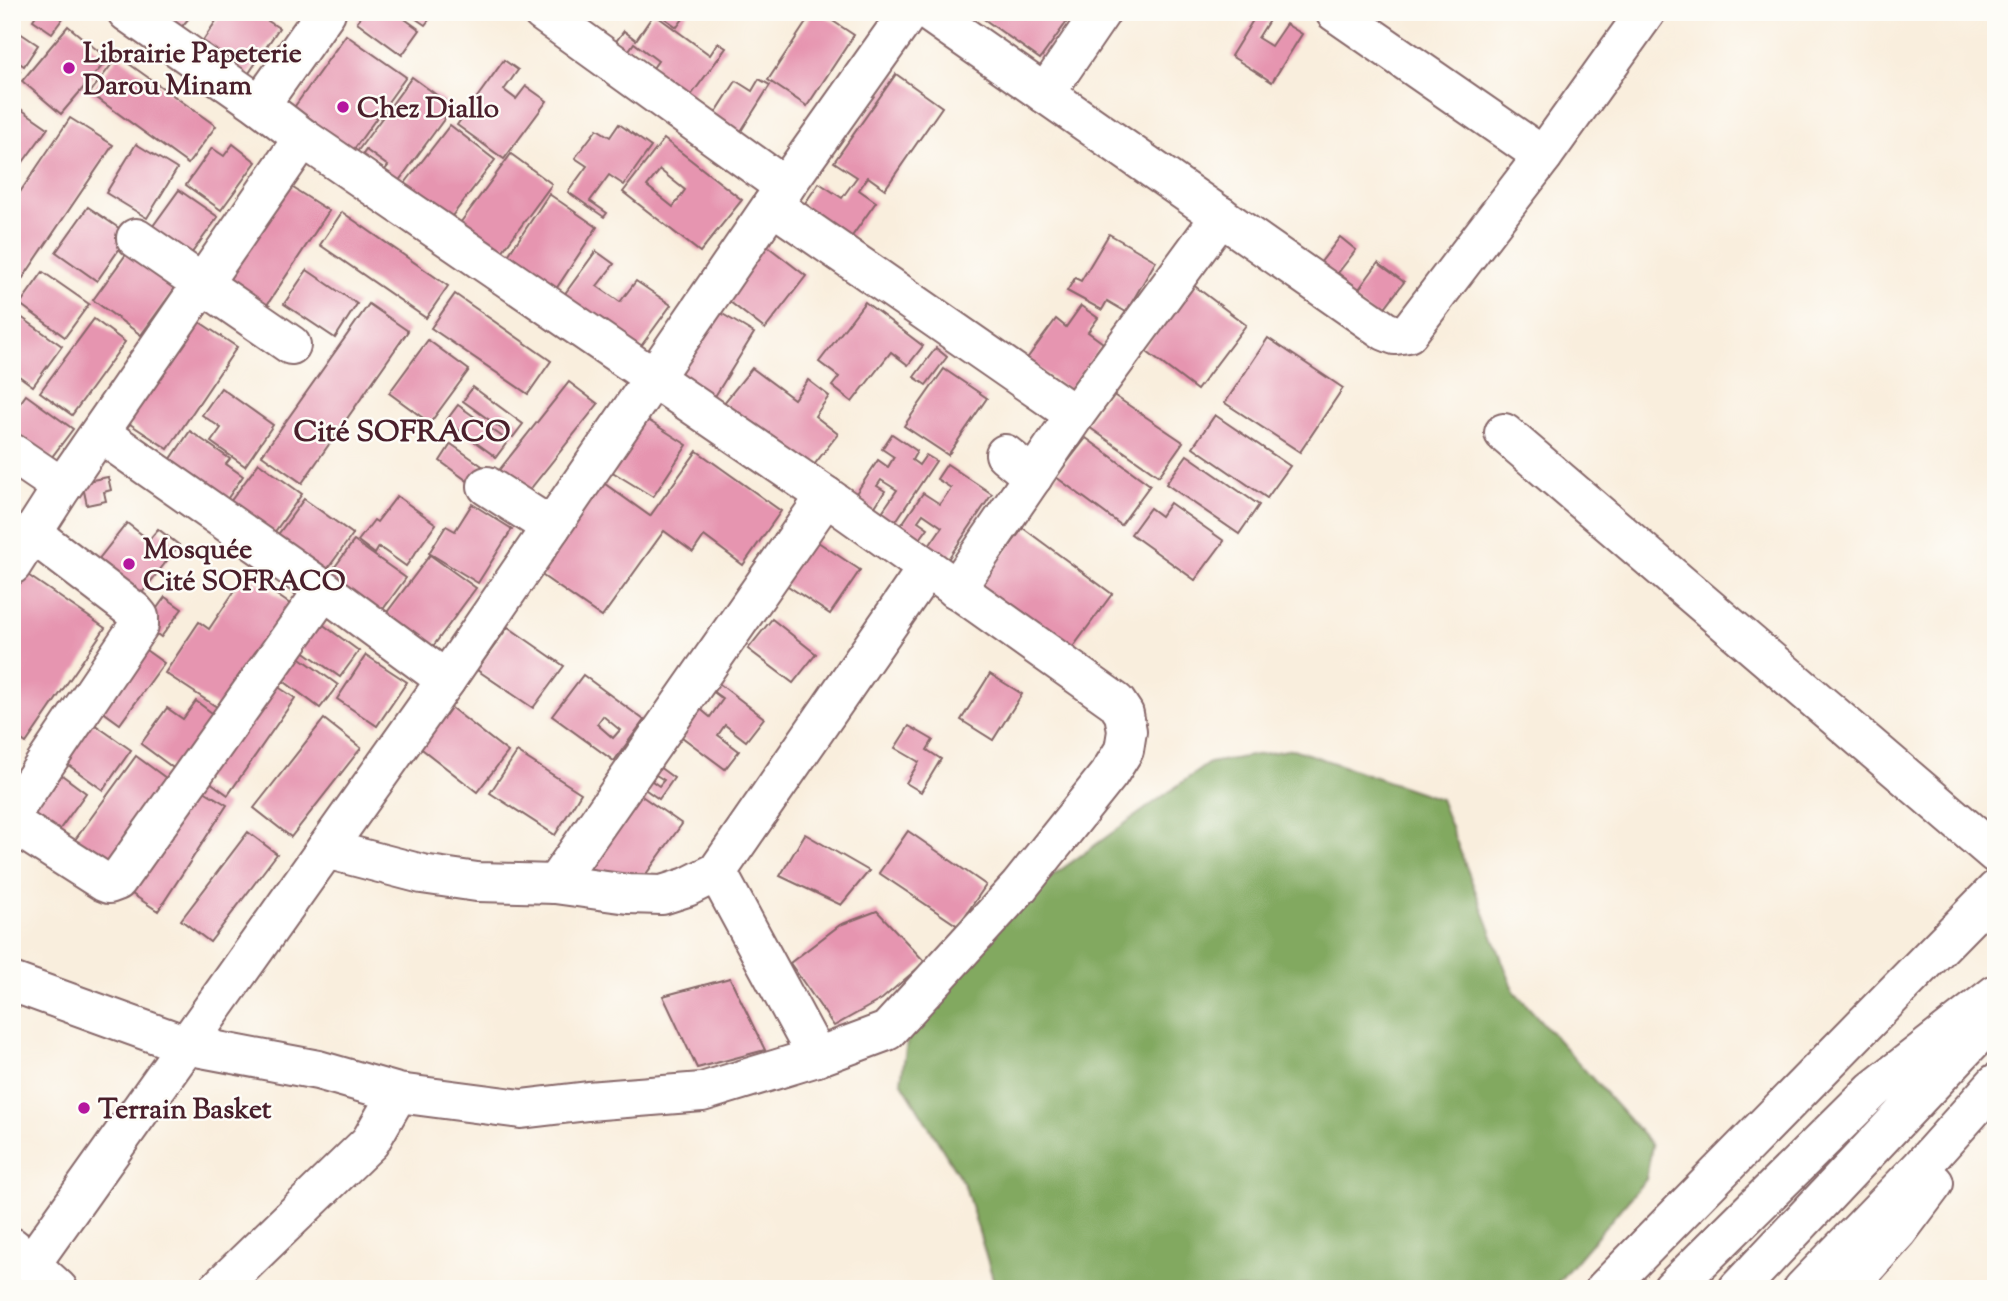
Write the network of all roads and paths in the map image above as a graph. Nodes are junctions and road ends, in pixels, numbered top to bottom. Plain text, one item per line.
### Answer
1 (127, 12) edge
2 (326, 12) edge
3 (542, 12) edge
4 (909, 12) edge
5 (928, 12) edge
6 (1101, 12) edge
7 (1335, 12) edge
8 (1646, 12) edge
9 (1045, 94) junction
10 (260, 105) junction
11 (303, 138) junction
12 (1543, 156) junction
13 (778, 196) junction
14 (1221, 216) junction
15 (136, 238) dead end
16 (203, 285) junction
17 (292, 345) dead end
18 (653, 377) junction
19 (1075, 415) junction
20 (1504, 433) dead end
21 (101, 434) junction
22 (12, 453) edge
23 (487, 486) dead end
24 (62, 487) junction
25 (826, 496) junction
26 (551, 527) junction
27 (33, 534) junction
28 (12, 565) edge
29 (942, 579) junction
30 (324, 590) junction
31 (446, 680) junction
32 (12, 813) edge
33 (12, 823) edge
34 (326, 849) junction
35 (1996, 854) edge
36 (717, 872) junction
37 (555, 884) junction
38 (1996, 890) edge
39 (12, 982) edge
40 (1996, 994) edge
41 (1996, 1016) edge
42 (186, 1045) junction
43 (817, 1057) junction
44 (1996, 1083) edge
45 (398, 1093) junction
46 (1996, 1102) edge
47 (34, 1266) edge
48 (218, 1289) edge
49 (1605, 1289) edge
50 (1672, 1289) edge
51 (1738, 1289) edge
52 (1803, 1289) edge
53 (1846, 1289) edge

1 - 10 main road
2 - 10 main road
3 - 13 main road
4 - 13 main road
5 - 9 main road
6 - 9 main road
7 - 12 main road
8 - 12 main road
9 - 14 main road
10 - 11 main road
11 - 16 main road
11 - 18 main road
12 - 14 main road
13 - 18 main road
13 - 19 main road
14 - 19 main road
15 - 16 main road
16 - 17 main road
16 - 21 main road
18 - 25 main road
18 - 26 main road
19 - 29 main road
20 - 35 main road
21 - 24 main road
21 - 30 main road
22 - 24 main road
23 - 26 main road
24 - 27 main road
25 - 29 main road
25 - 37 main road
26 - 31 main road
27 - 28 main road
27 - 32 main road
29 - 36 main road
29 - 43 main road
30 - 31 main road
30 - 33 main road
31 - 34 main road
34 - 37 main road
34 - 42 main road
36 - 37 main road
36 - 43 main road
38 - 49 main road
39 - 42 main road
40 - 50 main road
41 - 51 main road
42 - 45 main road
42 - 47 main road
43 - 45 main road
44 - 52 main road
45 - 48 main road
46 - 53 main road

